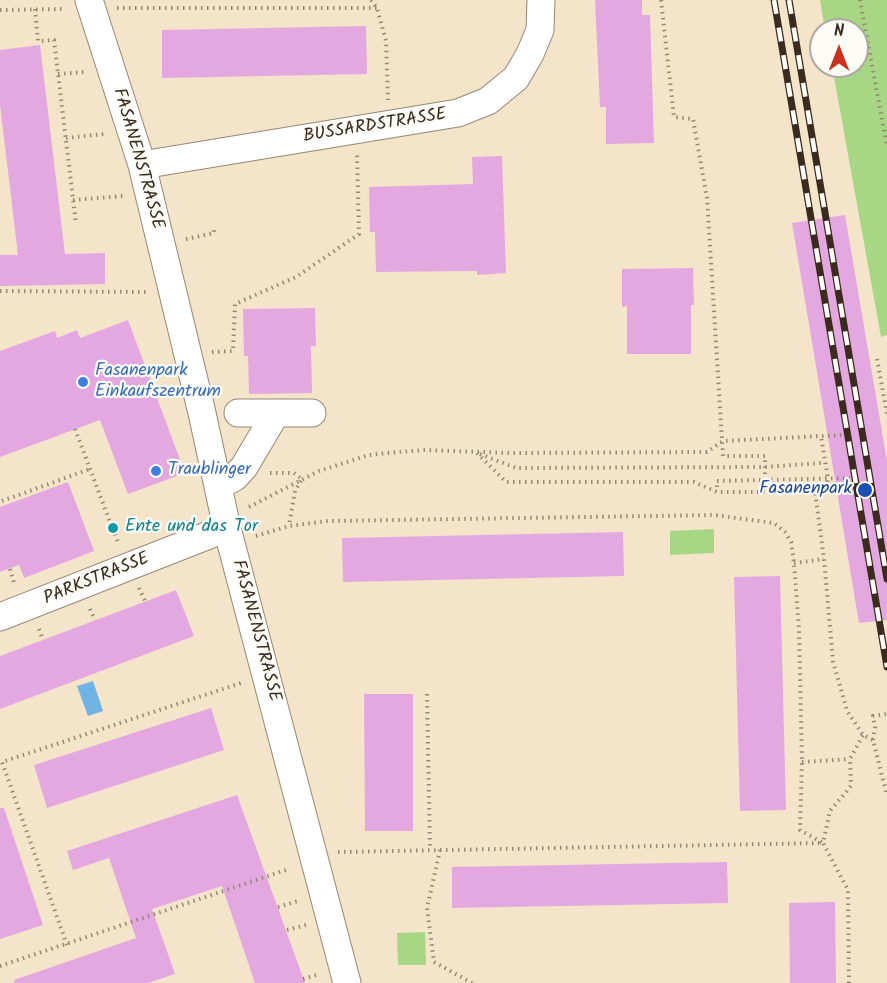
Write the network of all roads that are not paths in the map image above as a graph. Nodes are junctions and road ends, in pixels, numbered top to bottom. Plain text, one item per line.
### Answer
1 (541, 0) edge
2 (90, 4) edge
3 (142, 165) junction
4 (238, 413) dead end
5 (276, 413) junction
6 (312, 413) dead end
7 (218, 486) junction
8 (227, 528) junction
9 (0, 617) edge
10 (347, 983) edge

1 - 3 street, BUSSARDSTRASSE
2 - 3 street, FASANENSTRASSE
3 - 7 street, FASANENSTRASSE
4 - 5 street
5 - 6 street
5 - 7 street
7 - 8 street, FASANENSTRASSE
8 - 9 street, PARKSTRASSE
8 - 10 street, FASANENSTRASSE

